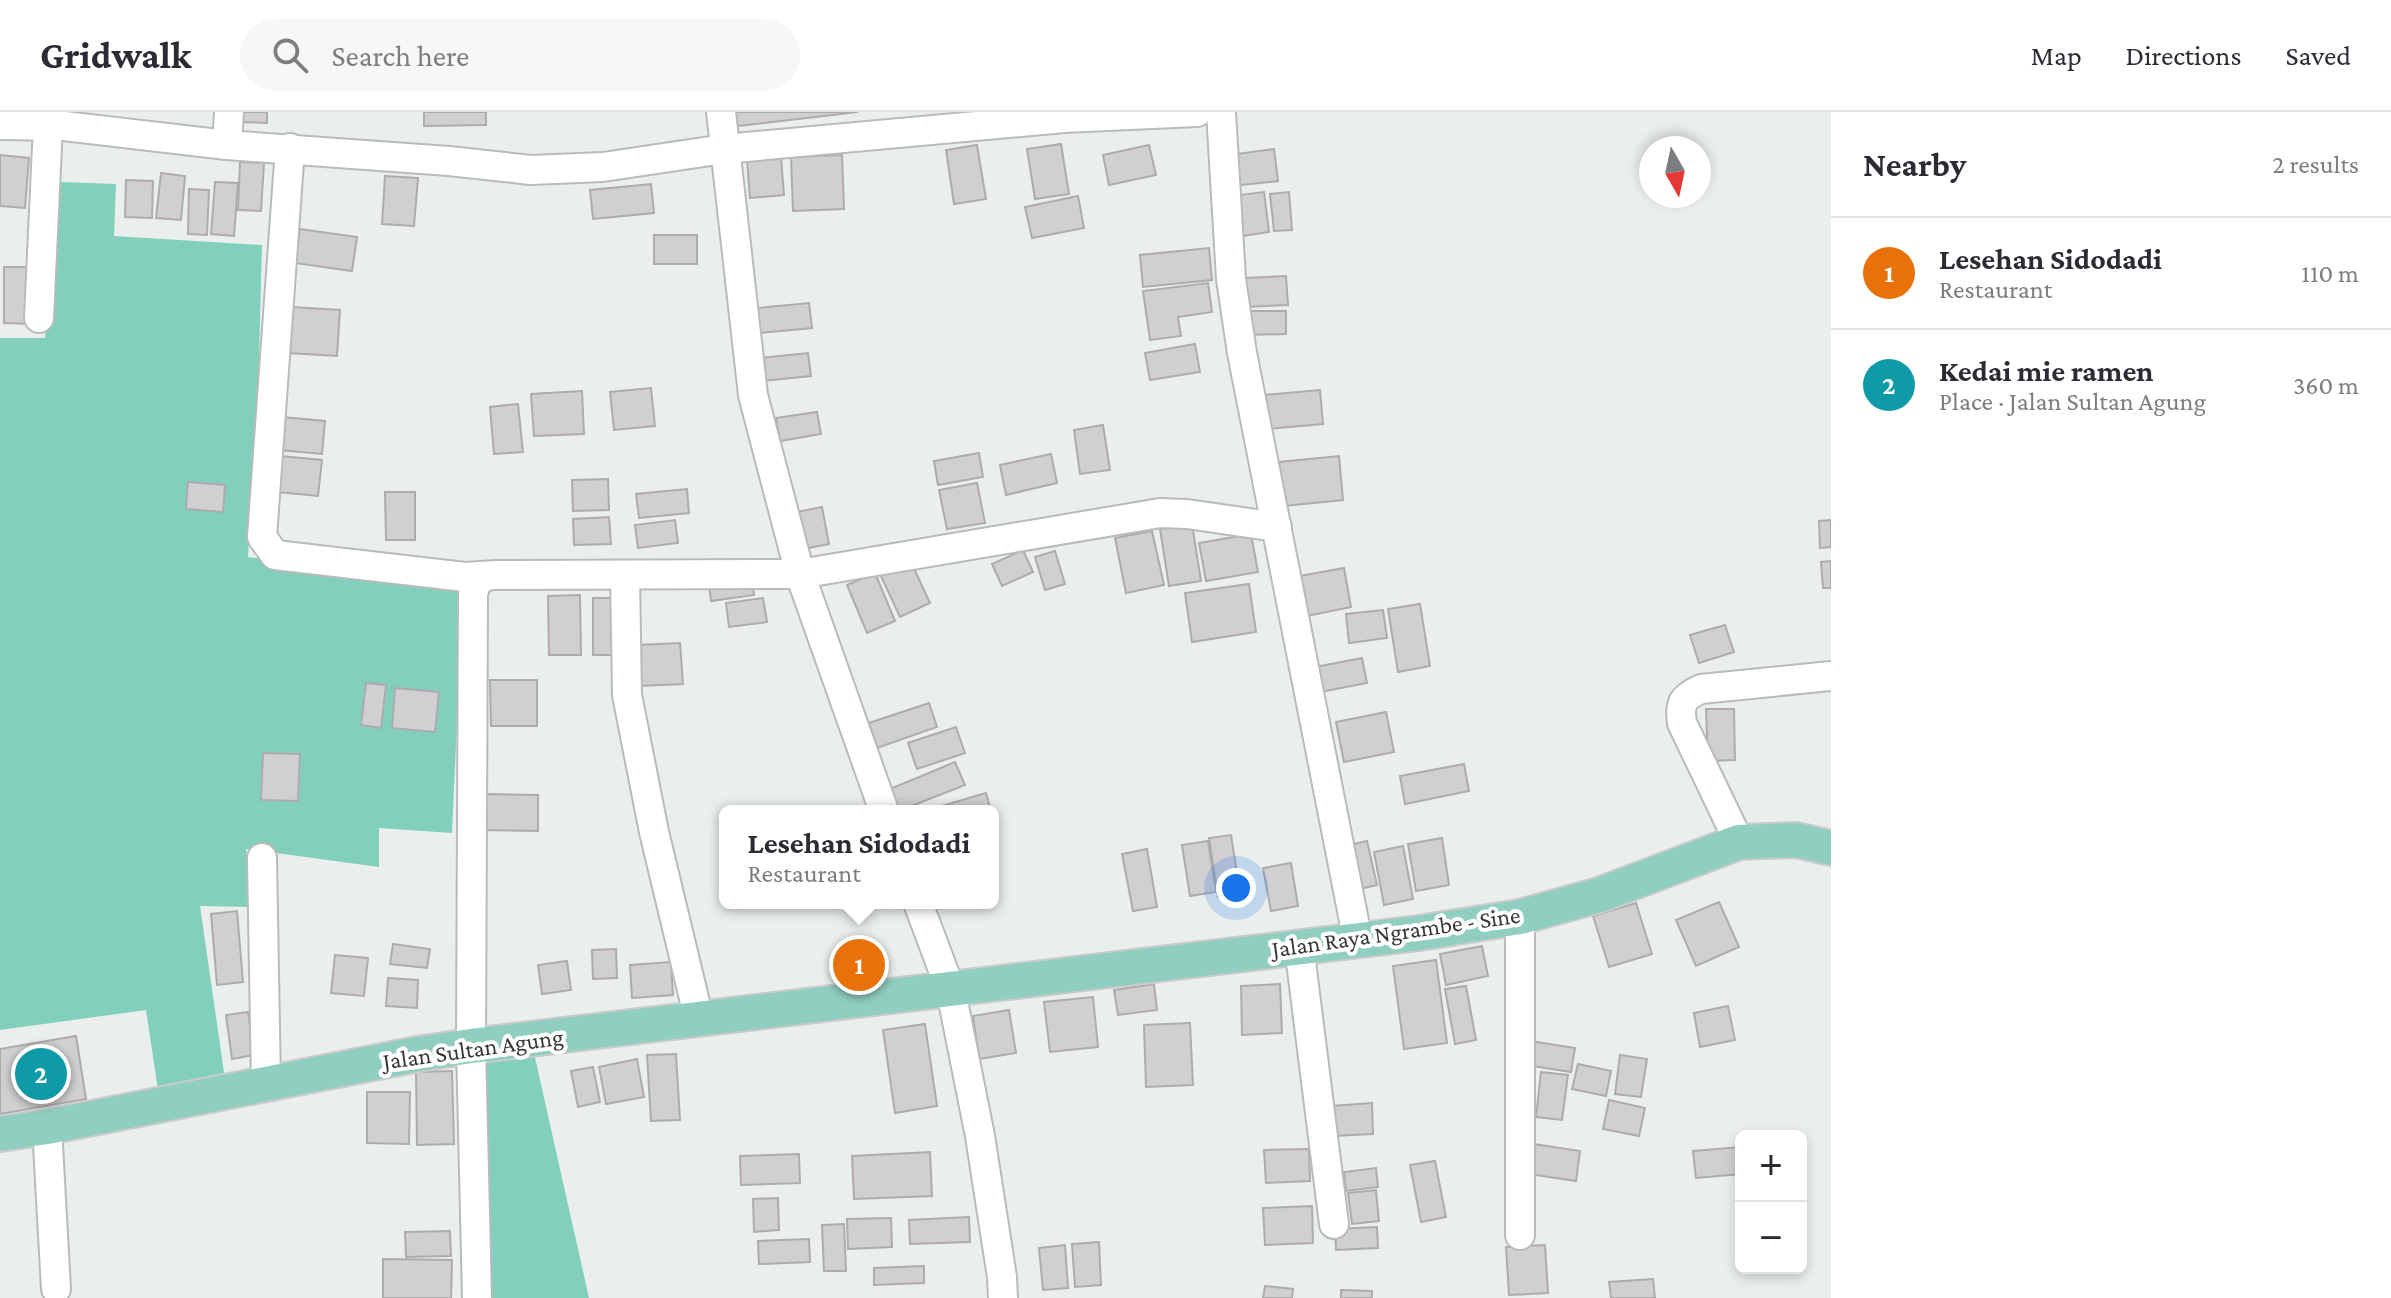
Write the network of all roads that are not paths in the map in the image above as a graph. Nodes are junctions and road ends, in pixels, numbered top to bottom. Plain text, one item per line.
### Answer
1 (229, 112) edge
2 (721, 112) edge
3 (1197, 112) edge
4 (1221, 112) edge
5 (1064, 115) edge
6 (0, 125) edge
7 (48, 125) junction
8 (227, 145) junction
9 (290, 148) junction
10 (724, 149) junction
11 (39, 318) dead end
12 (1277, 527) junction
13 (800, 574) junction
14 (625, 576) junction
15 (484, 577) junction
16 (1831, 676) edge
17 (882, 805) edge
18 (1739, 842) junction
19 (1831, 848) edge
20 (262, 858) dead end
21 (920, 909) edge
22 (1520, 917) junction
23 (1358, 941) junction
24 (1299, 946) junction
25 (951, 991) junction
26 (699, 1019) junction
27 (471, 1046) junction
28 (266, 1084) junction
29 (47, 1127) junction
30 (0, 1134) edge
31 (1334, 1224) dead end
32 (1520, 1235) dead end
33 (56, 1289) dead end
34 (477, 1298) edge
35 (1003, 1298) edge

1 - 8 street
2 - 10 street
3 - 5 street
4 - 12 street
5 - 10 street
6 - 7 street
7 - 8 street
7 - 11 street
8 - 9 street
9 - 10 street
9 - 15 street
10 - 13 street
12 - 13 street
12 - 23 street
13 - 14 street
13 - 17 street
14 - 15 street
14 - 26 street
15 - 27 street
16 - 18 street
18 - 19 main road, Jalan Raya Ngrambe - Sine
18 - 22 main road, Jalan Raya Ngrambe - Sine
20 - 28 street
21 - 25 street
22 - 23 main road, Jalan Raya Ngrambe - Sine
22 - 32 street
23 - 24 main road, Jalan Raya Ngrambe - Sine
24 - 25 main road, Jalan Raya Ngrambe - Sine
24 - 31 street
25 - 26 main road, Jalan Sultan Agung
25 - 35 street
26 - 27 main road, Jalan Sultan Agung
27 - 28 main road, Jalan Sultan Agung
27 - 34 street
28 - 29 main road, Jalan Sultan Agung
29 - 30 main road, Jalan Sultan Agung
29 - 33 street

